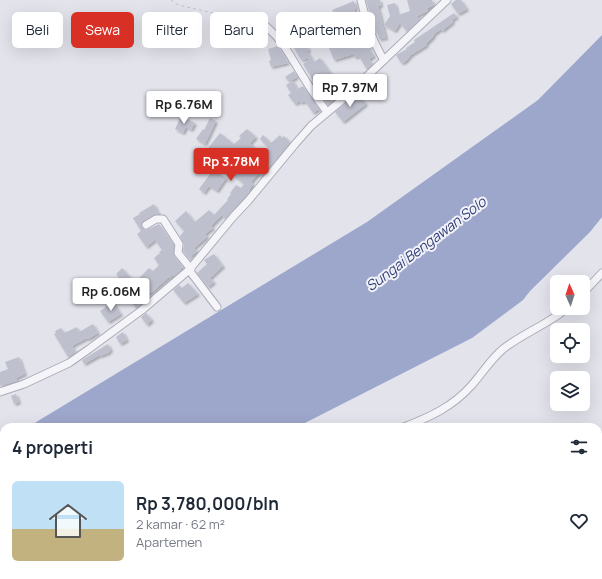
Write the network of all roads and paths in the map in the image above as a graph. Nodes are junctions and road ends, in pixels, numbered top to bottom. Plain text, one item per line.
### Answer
1 (171, 0) edge
2 (362, 0) edge
3 (447, 0) edge
4 (211, 12) edge
5 (268, 28) edge
6 (384, 60) junction
7 (327, 112) junction
8 (146, 225) dead end
9 (190, 269) junction
10 (602, 273) edge
11 (590, 286) edge
12 (216, 307) dead end
13 (558, 315) edge
14 (0, 392) edge
15 (414, 423) edge

1 - 4 path
2 - 6 street
3 - 6 street
5 - 7 street
6 - 7 street
7 - 9 street
8 - 9 street
9 - 12 street
9 - 14 street
10 - 11 street
13 - 15 street

